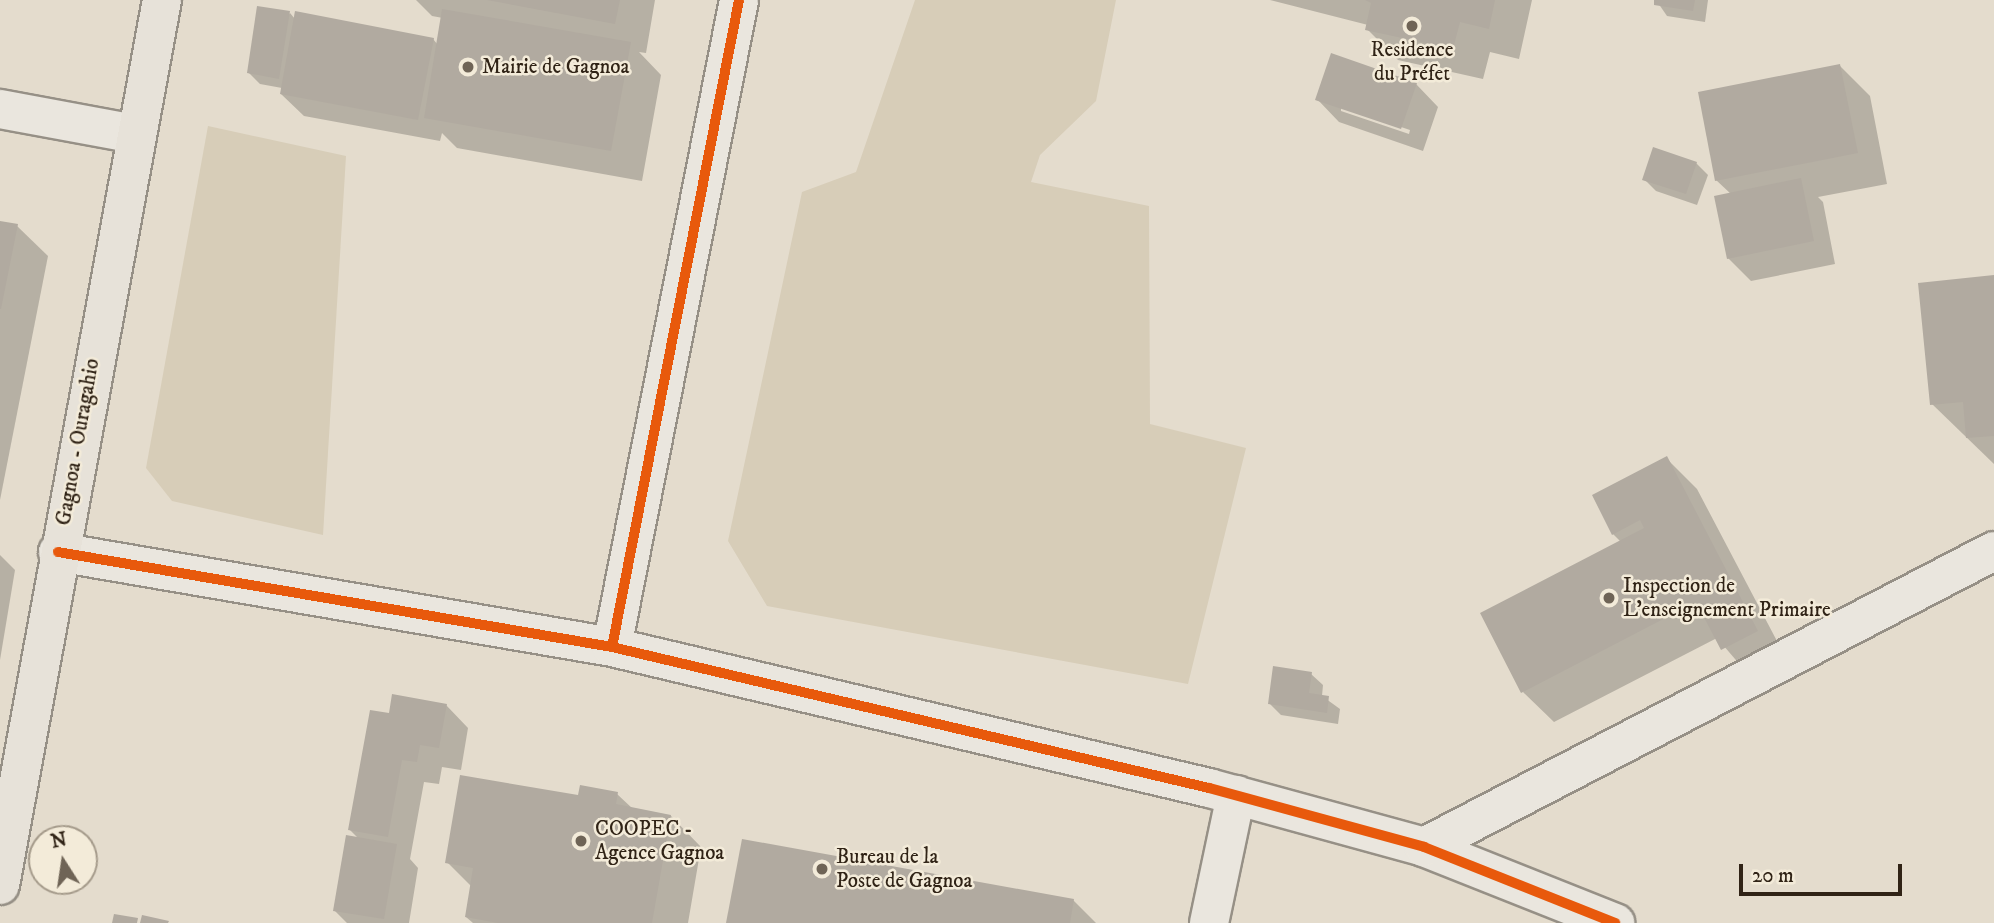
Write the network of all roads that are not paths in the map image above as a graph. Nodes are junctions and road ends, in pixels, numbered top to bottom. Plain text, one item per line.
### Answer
1 (162, 0) edge
2 (739, 0) edge
3 (0, 109) edge
4 (135, 134) junction
5 (1994, 551) edge
6 (58, 552) junction
7 (612, 647) junction
8 (1236, 795) junction
9 (1424, 847) junction
10 (0, 885) edge
11 (1209, 923) edge
12 (1615, 923) edge

1 - 4 main road, Gagnoa - Ouragahio
2 - 7 street
3 - 4 street
4 - 6 main road, Gagnoa - Ouragahio
5 - 9 street
6 - 7 street
6 - 10 main road, Gagnoa - Ouragahio
7 - 8 street
8 - 9 street
8 - 11 street
9 - 12 street

